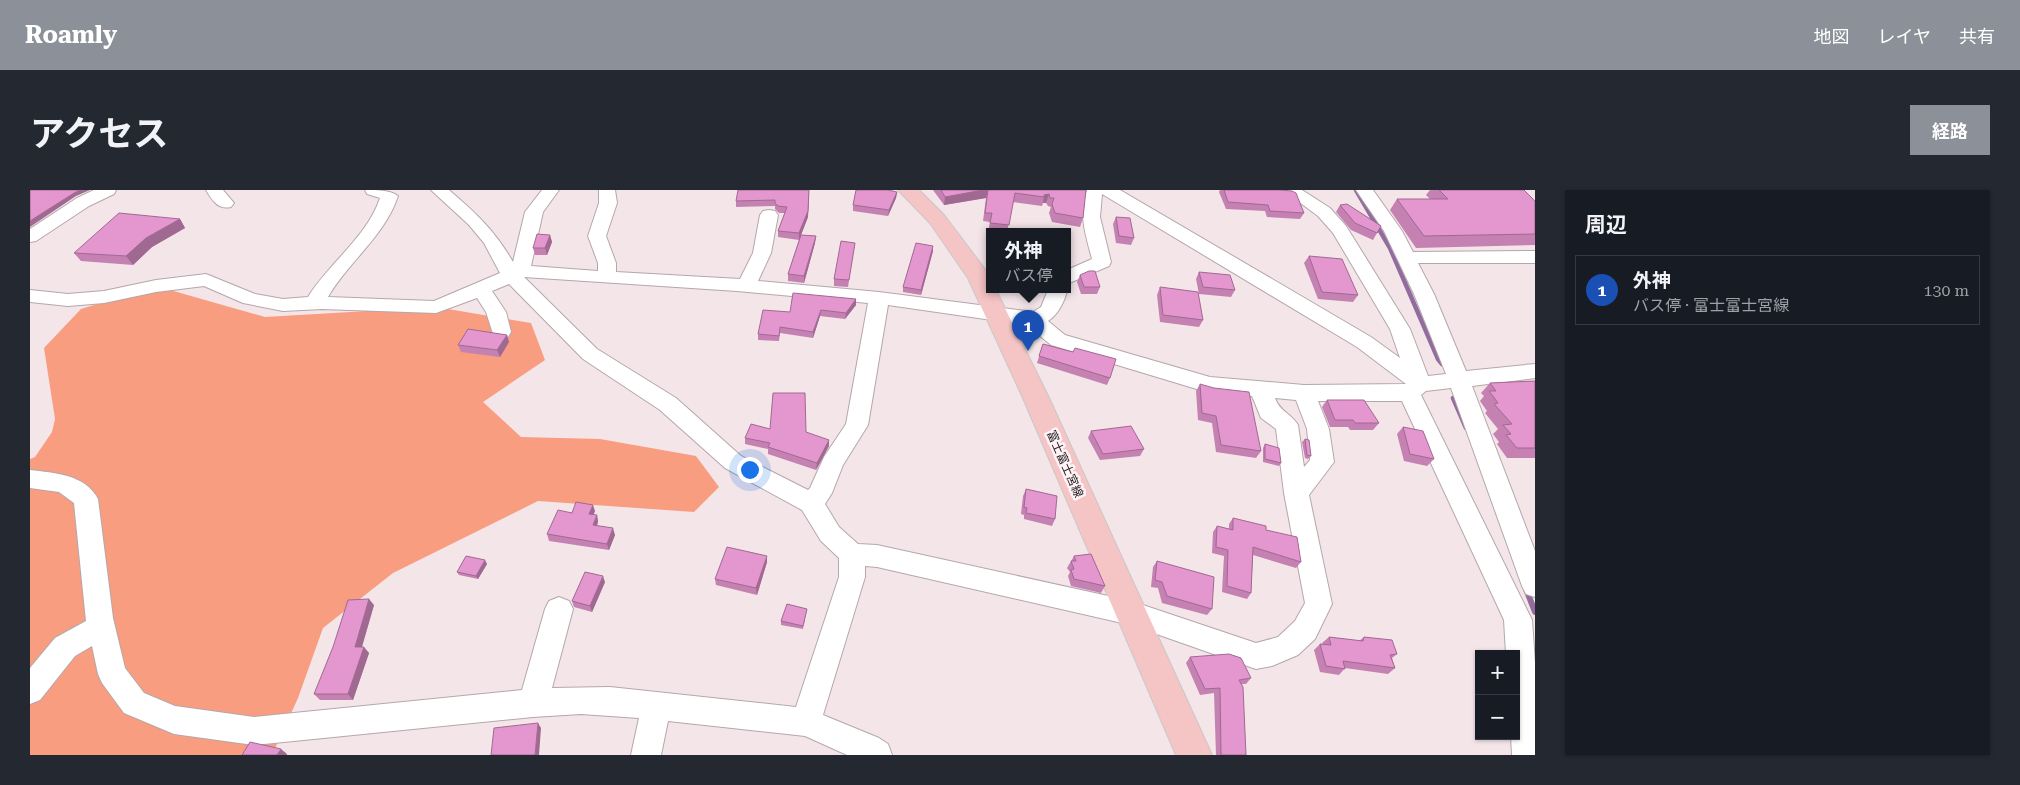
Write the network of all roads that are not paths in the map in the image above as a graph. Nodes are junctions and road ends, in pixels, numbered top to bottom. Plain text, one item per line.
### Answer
1 (75, 190) edge
2 (372, 190) edge
3 (439, 190) edge
4 (550, 190) edge
5 (607, 190) edge
6 (908, 190) edge
7 (1094, 190) edge
8 (1108, 190) edge
9 (1291, 190) edge
10 (1364, 190) edge
11 (102, 192) edge
12 (769, 215) dead end
13 (30, 237) edge
14 (1535, 257) edge
15 (1406, 258) junction
16 (516, 273) junction
17 (1071, 275) edge
18 (607, 277) junction
19 (746, 286) junction
20 (481, 289) junction
21 (986, 289) edge
22 (988, 293) edge
23 (1057, 293) edge
24 (30, 296) edge
25 (879, 298) junction
26 (315, 303) junction
27 (998, 313) junction
28 (1033, 319) junction
29 (501, 332) edge
30 (1535, 371) edge
31 (1459, 380) junction
32 (1414, 388) junction
33 (1261, 390) junction
34 (1304, 393) junction
35 (30, 479) edge
36 (1296, 493) junction
37 (811, 503) junction
38 (852, 554) junction
39 (1534, 578) edge
40 (558, 609) dead end
41 (1131, 613) junction
42 (101, 627) junction
43 (30, 690) edge
44 (534, 703) junction
45 (657, 706) junction
46 (806, 722) junction
47 (646, 755) edge
48 (877, 755) edge
49 (1194, 755) edge
50 (1527, 755) edge

1 - 11 street
2 - 26 street
3 - 16 street
4 - 16 street
5 - 18 street
6 - 21 main road, 富士富士宮線
7 - 17 street
8 - 32 street
9 - 32 street
10 - 15 street
11 - 13 street
12 - 19 street
14 - 15 street
15 - 31 street
16 - 18 street
16 - 20 street
16 - 37 street
18 - 19 street
19 - 25 street
20 - 26 street
20 - 29 street
22 - 27 main road, 富士富士宮線
23 - 28 street
24 - 26 street
25 - 27 street
25 - 37 street
27 - 28 street
27 - 41 main road, 富士富士宮線
28 - 33 street
30 - 31 street
31 - 32 street
31 - 39 street
32 - 34 street
32 - 50 street
33 - 34 street
33 - 36 street
34 - 36 street
35 - 42 street
36 - 41 street
37 - 38 street
38 - 41 street
38 - 46 street
40 - 44 street
41 - 49 main road, 富士富士宮線
42 - 43 street
42 - 44 street
44 - 45 street
45 - 46 street
45 - 47 street
46 - 48 street

